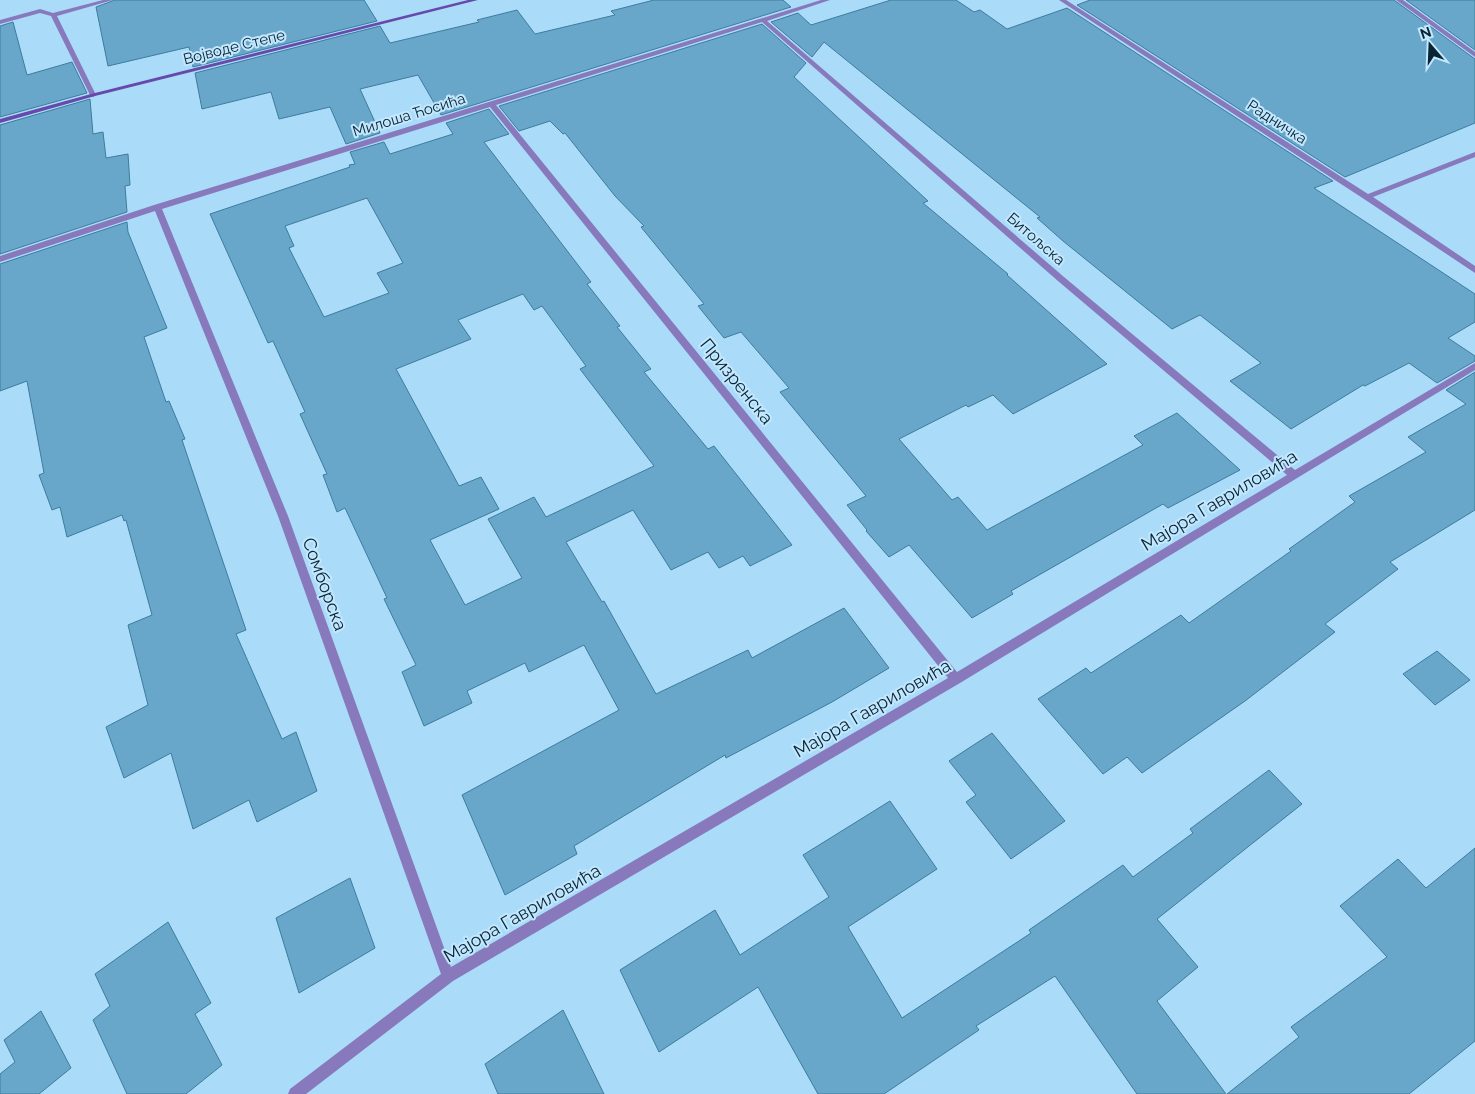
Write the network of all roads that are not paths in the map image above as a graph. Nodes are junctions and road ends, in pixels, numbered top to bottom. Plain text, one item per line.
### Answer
1 (110, 0) edge
2 (475, 0) edge
3 (1062, 0) edge
4 (1399, 0) edge
5 (822, 1) edge
6 (53, 15) junction
7 (763, 20) junction
8 (0, 22) edge
9 (1475, 55) edge
10 (93, 95) junction
11 (492, 104) junction
12 (0, 121) edge
13 (1475, 154) edge
14 (1367, 197) junction
15 (157, 207) junction
16 (0, 260) edge
17 (1475, 270) edge
18 (1475, 366) edge
19 (1294, 475) junction
20 (956, 679) junction
21 (448, 976) junction
22 (295, 1094) edge

1 - 6 street
2 - 10 main road, Војводе Степе
3 - 14 street, Радничка
4 - 9 street
5 - 7 street, Милоша Ћосића
6 - 8 street
6 - 10 street
7 - 11 street, Милоша Ћосића
7 - 19 street, Битољска
10 - 12 main road, Војводе Степе
11 - 15 street, Милоша Ћосића
11 - 20 street, Призренска
13 - 14 street
14 - 17 street, Радничка
15 - 16 street, Милоша Ћосића
15 - 21 street, Сомборска
18 - 19 street, Мајора Гавриловића
19 - 20 street, Мајора Гавриловића
20 - 21 street, Мајора Гавриловића
21 - 22 street, Мајора Гавриловића

